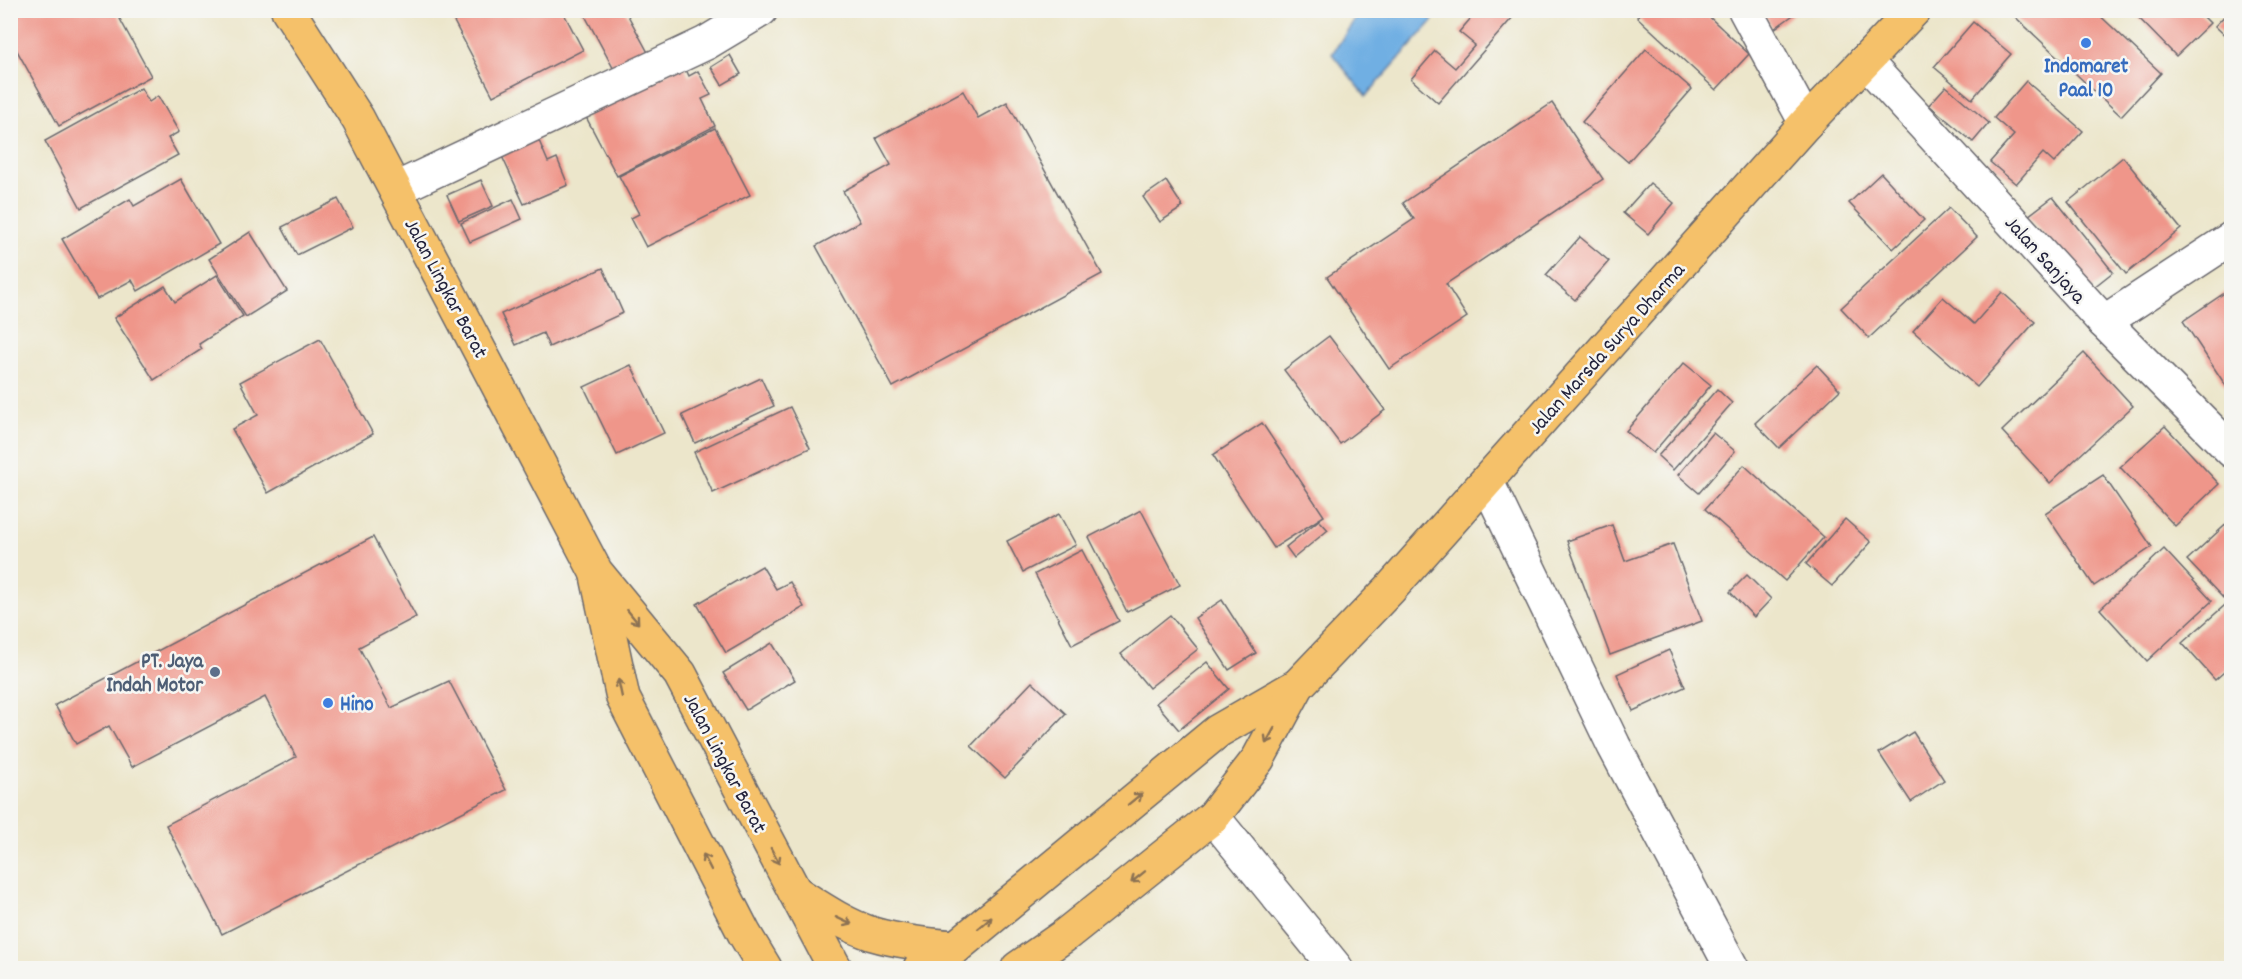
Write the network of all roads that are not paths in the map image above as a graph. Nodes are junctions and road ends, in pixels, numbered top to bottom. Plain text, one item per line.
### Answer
1 (288, 10) edge
2 (761, 10) edge
3 (1745, 10) edge
4 (1914, 10) edge
5 (1865, 61) junction
6 (1806, 123) junction
7 (396, 189) junction
8 (2232, 238) edge
9 (2104, 322) junction
10 (2232, 451) edge
11 (1487, 482) junction
12 (596, 572) junction
13 (1299, 685) junction
14 (1213, 817) junction
15 (793, 891) junction
16 (744, 933) junction
17 (956, 947) junction
18 (739, 969) edge
19 (765, 969) edge
20 (835, 969) edge
21 (920, 969) edge
22 (1018, 969) edge
23 (1336, 969) edge
24 (1731, 969) edge

1 - 7 highway, Jalan Lingkar Barat
2 - 7 street
3 - 6 street
4 - 5 highway, Jalan Marsda Surya Dharma
5 - 6 highway, Jalan Marsda Surya Dharma
5 - 9 street, Jalan Sanjaya
6 - 11 highway, Jalan Marsda Surya Dharma
7 - 12 highway, Jalan Lingkar Barat
8 - 9 street
9 - 10 street, Jalan Sanjaya
11 - 13 highway, Jalan Marsda Surya Dharma
11 - 24 street
12 -> 15 highway, Jalan Lingkar Barat
16 -> 12 highway, Jalan Lingkar Barat
13 -> 14 highway
17 -> 13 highway
14 -> 22 highway
14 - 23 street
15 -> 17 highway
15 - 20 highway, Jalan Lingkar Barat
16 - 18 highway
16 - 19 highway, Jalan Lingkar Barat
17 - 21 highway

